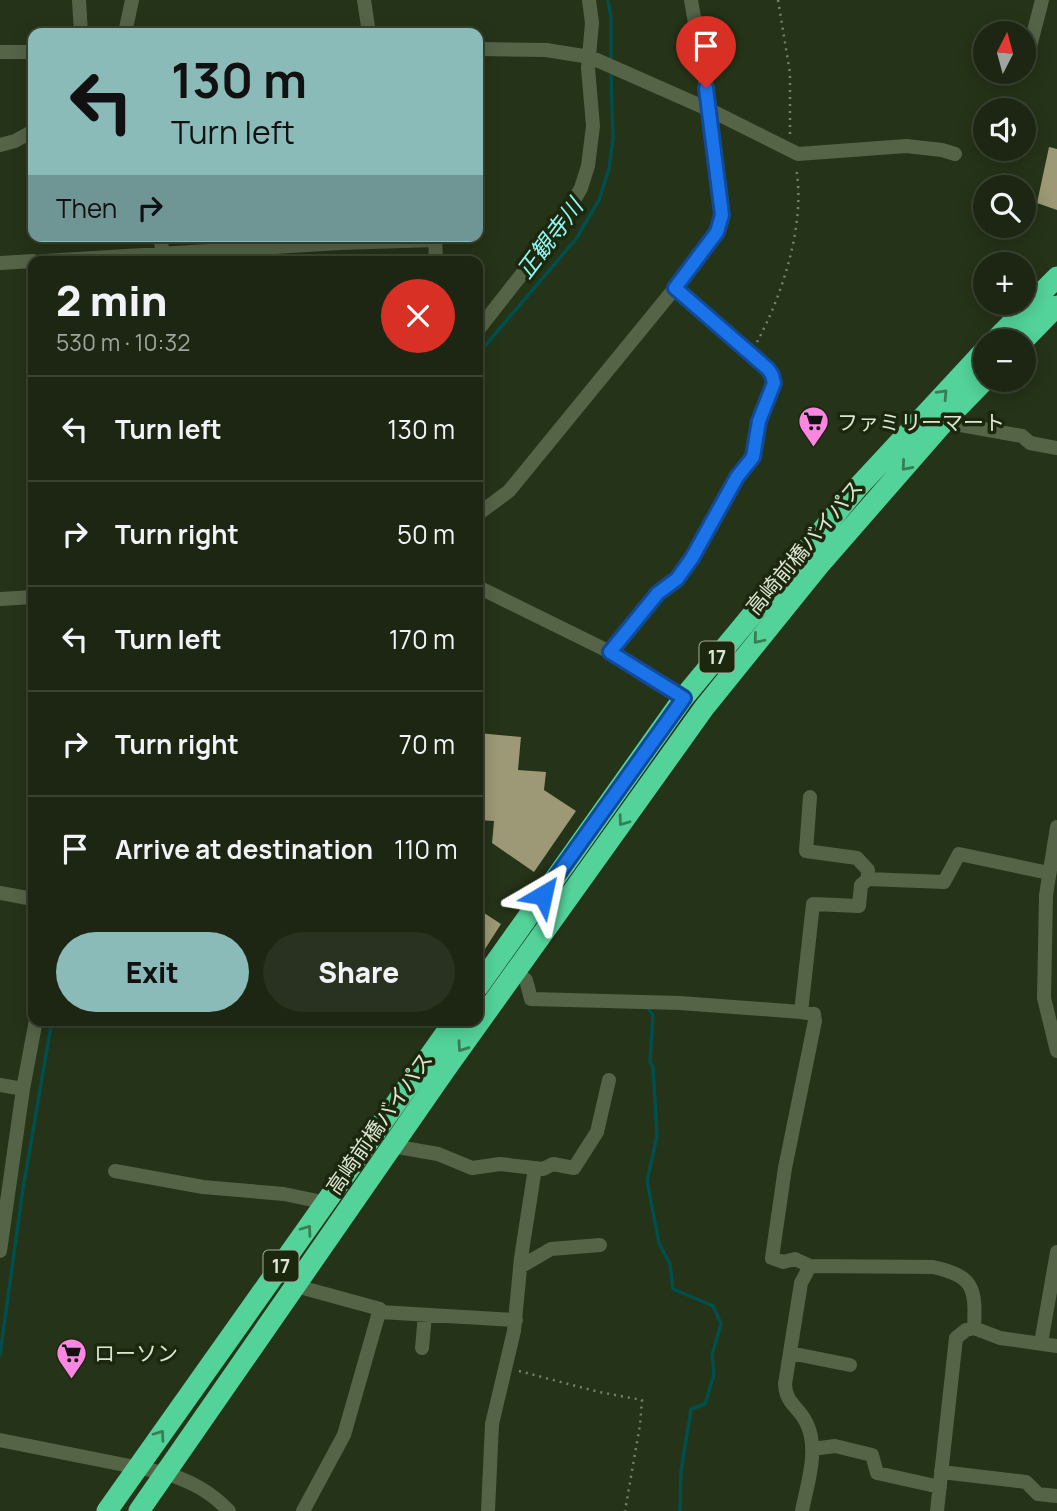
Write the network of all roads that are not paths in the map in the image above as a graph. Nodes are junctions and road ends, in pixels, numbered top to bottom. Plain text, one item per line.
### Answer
1 (79, 0) edge
2 (132, 0) edge
3 (364, 0) edge
4 (590, 0) edge
5 (691, 0) edge
6 (1042, 0) edge
7 (1036, 22) edge
8 (80, 28) edge
9 (126, 28) edge
10 (368, 28) edge
11 (483, 49) edge
12 (0, 51) edge
13 (28, 52) edge
14 (590, 57) junction
15 (710, 110) junction
16 (28, 134) edge
17 (0, 145) edge
18 (956, 154) dead end
19 (278, 242) edge
20 (178, 256) edge
21 (28, 261) edge
22 (0, 263) edge
23 (1057, 277) edge
24 (675, 288) junction
25 (1057, 306) edge
26 (483, 324) edge
27 (1006, 329) edge
28 (1035, 329) edge
29 (973, 363) edge
30 (973, 392) edge
31 (944, 422) junction
32 (1057, 448) edge
33 (483, 510) edge
34 (483, 589) edge
35 (28, 597) edge
36 (0, 599) edge
37 (610, 652) junction
38 (684, 698) junction
39 (810, 797) dead end
40 (1057, 827) edge
41 (1049, 873) junction
42 (868, 879) junction
43 (0, 893) edge
44 (28, 898) edge
45 (515, 972) junction
46 (483, 977) edge
47 (801, 1012) junction
48 (483, 1018) edge
49 (35, 1026) edge
50 (451, 1026) edge
51 (477, 1026) edge
52 (1057, 1051) edge
53 (609, 1080) dead end
54 (0, 1086) edge
55 (23, 1089) junction
56 (393, 1146) junction
57 (535, 1168) junction
58 (116, 1171) dead end
59 (327, 1203) junction
60 (2, 1209) edge
61 (600, 1245) dead end
62 (0, 1251) edge
63 (1057, 1252) edge
64 (520, 1266) junction
65 (810, 1266) junction
66 (296, 1286) junction
67 (380, 1312) junction
68 (425, 1314) junction
69 (516, 1320) junction
70 (974, 1328) junction
71 (1041, 1343) junction
72 (1057, 1346) edge
73 (422, 1348) dead end
74 (790, 1353) junction
75 (849, 1365) dead end
76 (0, 1440) edge
77 (812, 1449) junction
78 (136, 1467) junction
79 (165, 1473) junction
80 (941, 1479) junction
81 (1057, 1496) edge
82 (107, 1511) edge
83 (139, 1511) edge
84 (229, 1511) edge
85 (303, 1511) edge
86 (488, 1511) edge
87 (802, 1511) edge
88 (937, 1511) edge

1 - 8 street
2 - 9 street
3 - 10 street
4 - 14 street
5 - 15 street
6 - 7 street
11 - 14 street
12 - 13 street
14 - 15 street
14 - 26 street
15 - 18 street
15 - 24 street
16 - 17 street
19 - 20 street
21 - 22 street
23 - 27 highway
24 - 33 street
24 - 37 street
25 - 28 highway
38 -> 29 highway, 高崎前橋バイパス / 17
30 - 31 highway, 高崎前橋バイパス / 17
31 - 32 street
31 -> 45 highway, 高崎前橋バイパス / 17
34 - 37 street
35 - 36 street
37 - 38 street
38 - 46 highway, 高崎前橋バイパス / 17
39 - 42 street
40 - 41 street
41 - 42 street
41 - 52 street
42 - 47 street
43 - 44 street
45 - 47 street
45 -> 48 highway, 高崎前橋バイパス / 17
47 - 65 street
49 - 55 street
50 - 59 highway, 高崎前橋バイパス / 17
51 -> 56 highway, 高崎前橋バイパス / 17
53 - 57 street
54 - 55 street
55 - 60 street
56 - 57 street
56 - 66 highway, 高崎前橋バイパス / 17
57 - 64 street
58 - 59 street
78 -> 59 highway, 高崎前橋バイパス / 17
60 - 62 street
61 - 64 street
63 - 71 street
64 - 69 street
65 - 70 street
65 - 74 street
66 - 67 street
66 - 79 highway, 高崎前橋バイパス / 17
67 - 68 street
67 - 85 street
68 - 69 street
68 - 73 street
69 - 86 street
70 - 71 street
70 - 80 street
71 - 72 street
74 - 75 street
74 - 77 street
76 - 78 street
77 - 80 street
77 - 87 street
78 - 79 street
78 - 82 highway, 高崎前橋バイパス / 17
79 - 83 highway, 高崎前橋バイパス / 17
79 - 84 street
80 - 81 street
80 - 88 street

